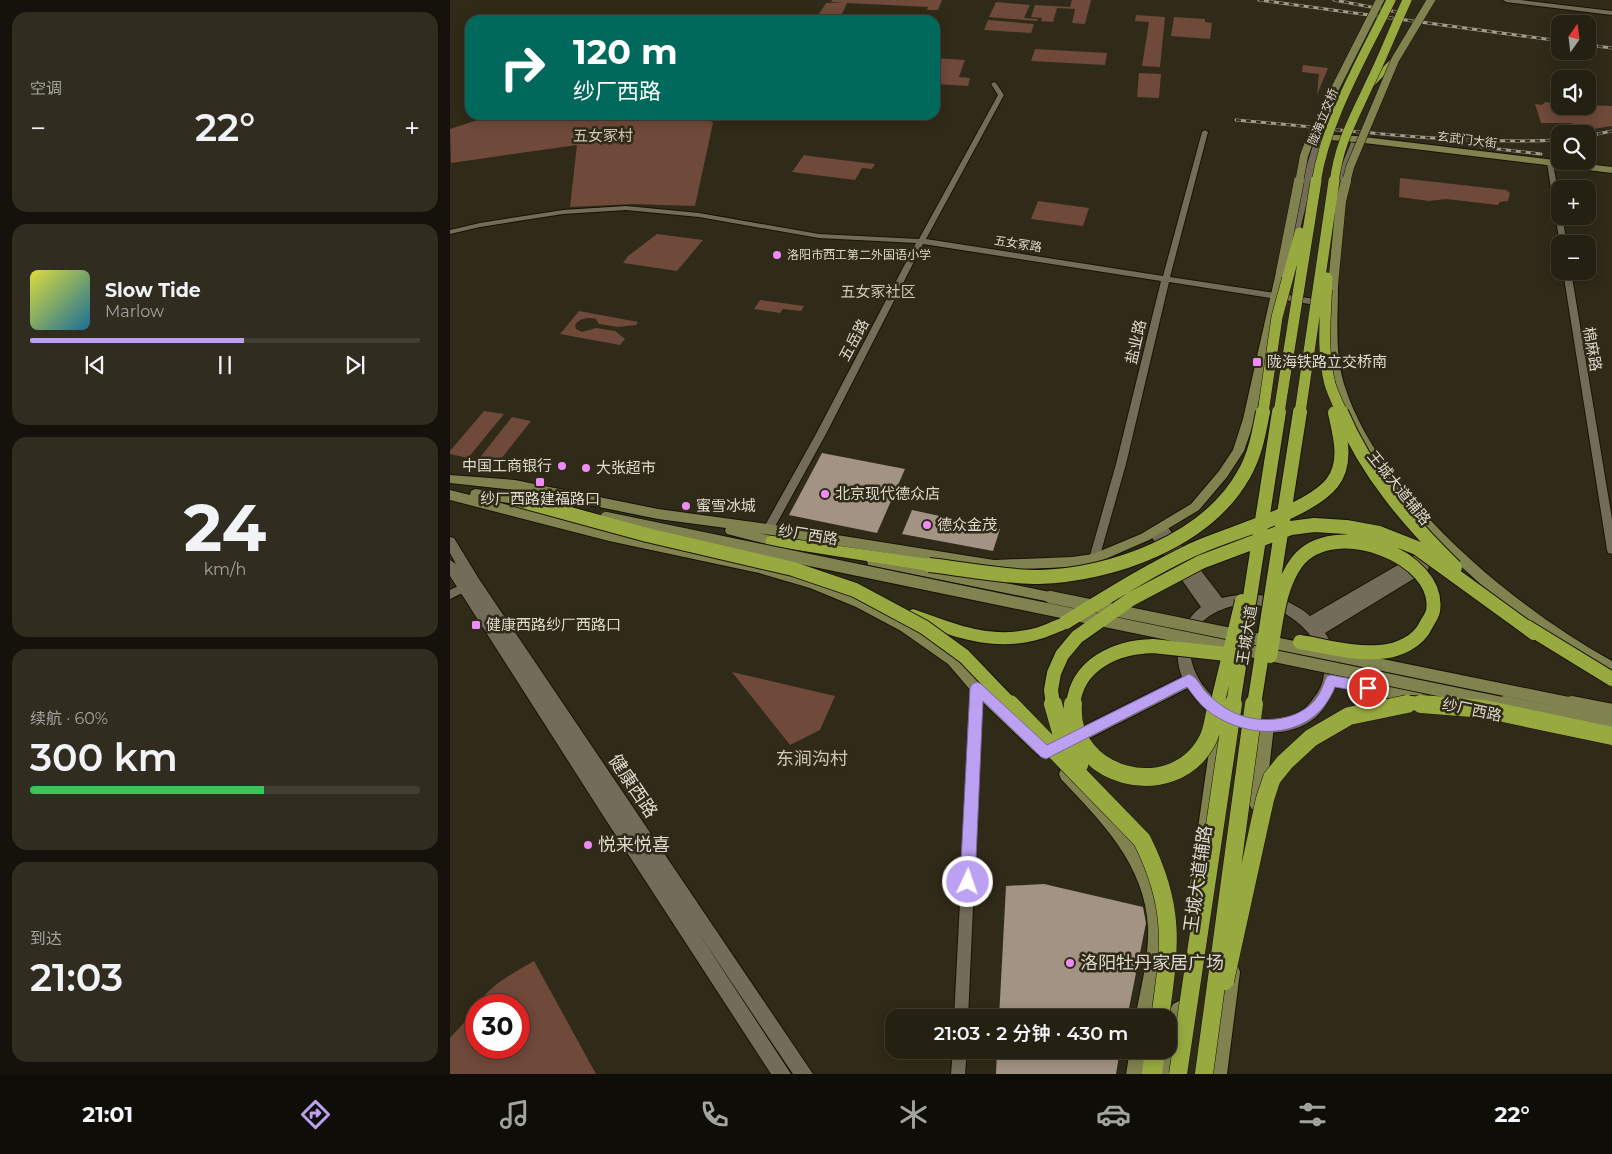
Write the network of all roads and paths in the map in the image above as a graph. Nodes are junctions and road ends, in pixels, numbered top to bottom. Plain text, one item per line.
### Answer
1 (1380, 0) edge
2 (1391, 0) edge
3 (1431, 0) edge
4 (1506, 0) edge
5 (1407, 2) edge
6 (1612, 13) edge
7 (1354, 48) junction
8 (1395, 60) junction
9 (994, 84) dead end
10 (1350, 86) junction
11 (1369, 86) junction
12 (1205, 132) dead end
13 (1319, 137) joint
14 (1354, 144) joint
15 (1319, 162) junction
16 (1550, 166) junction
17 (1612, 170) edge
18 (1335, 174) junction
19 (1612, 178) edge
20 (1330, 202) joint
21 (450, 232) edge
22 (1562, 235) edge
23 (921, 241) junction
24 (1305, 252) joint
25 (1166, 278) junction
26 (1567, 280) edge
27 (1276, 296) junction
28 (1333, 305) junction
29 (1329, 380) junction
30 (450, 479) edge
31 (450, 491) edge
32 (450, 495) edge
33 (515, 499) junction
34 (1158, 530) junction
35 (770, 535) junction
36 (450, 542) edge
37 (1448, 546) junction
38 (1612, 550) edge
39 (1094, 558) junction
40 (1255, 560) junction
41 (450, 565) edge
42 (463, 588) edge
43 (855, 590) junction
44 (1214, 606) junction
45 (1138, 615) junction
46 (1313, 627) junction
47 (1534, 633) junction
48 (1300, 642) joint
49 (1226, 654) joint
50 (1612, 668) edge
51 (1612, 679) edge
52 (1189, 680) junction
53 (1331, 680) junction
54 (977, 688) junction
55 (1442, 691) junction
56 (1612, 712) edge
57 (1221, 713) junction
58 (1267, 726) junction
59 (1612, 726) edge
60 (1612, 738) edge
61 (1046, 753) junction
62 (1142, 840) junction
63 (961, 1009) edge
64 (1145, 1009) edge
65 (1161, 1009) edge
66 (959, 1059) edge
67 (1138, 1059) edge
68 (1154, 1059) edge
69 (782, 1074) edge
70 (804, 1074) edge
71 (958, 1074) edge
72 (1135, 1074) edge
73 (1152, 1074) edge
74 (1169, 1074) edge
75 (1178, 1074) edge
76 (1204, 1074) edge
77 (1218, 1074) edge

1 - 7 main road, bridge
2 - 10 highway, 陇海立交桥, bridge
3 - 8 main road, 王城大道辅路, bridge
4 - 6 street
5 - 11 highway, 陇海立交桥, bridge
7 - 10 highway, bridge
7 - 27 main road, bridge
8 - 11 highway, bridge
8 - 28 main road, 王城大道辅路, bridge
9 - 23 street, 五岳路
10 - 15 highway, 陇海立交桥, bridge
11 - 18 highway, 陇海立交桥, bridge
12 - 25 street, 盐业路
13 - 16 main road, 玄武门大街
13 - 27 street
14 - 16 main road, 玄武门大街
14 - 28 street
15 - 24 highway, 陇海立交桥, bridge
15 - 35 highway, bridge
16 - 17 main road, 玄武门大街
16 - 19 main road, 玄武门大街
16 - 22 street
18 - 20 highway, 陇海立交桥, bridge
18 - 29 highway, bridge
20 - 76 highway, 王城大道, bridge
21 - 23 street, 五女冢路
23 - 25 street, 五女冢路
23 - 35 street, 五岳路
24 - 40 highway, 王城大道, bridge
25 - 27 street, 五女冢路
25 - 39 street, 盐业路
26 - 38 street, 棉麻路
27 - 28 street, 五女冢路
27 - 34 main road
28 - 37 main road, 王城大道辅路
29 - 43 highway, bridge
29 - 47 highway, bridge
30 - 35 main road
31 - 33 main road
32 - 54 main road
33 - 43 highway, bridge
33 - 55 main road, bridge
34 - 39 main road, 纱厂西路
34 - 44 street
35 - 39 main road, 纱厂西路
35 - 45 main road, bridge
36 - 42 street, 健康西路
37 - 46 street
37 - 50 main road
40 - 49 highway, bridge
40 - 75 highway, 王城大道, bridge
41 - 42 street, 健康西路
42 - 69 street, 健康西路
42 - 70 street, 健康西路
43 - 62 highway, bridge
44 - 46 street
44 - 52 street
45 - 48 main road, bridge
45 - 56 main road, bridge
46 - 53 street
47 - 51 highway, bridge
47 - 62 highway, bridge
48 - 76 highway, bridge
49 - 55 main road, bridge
52 - 57 street
52 - 61 street
53 - 58 street
53 - 60 main road, 纱厂西路
54 - 61 main road
54 - 63 street
55 - 59 main road, bridge
57 - 58 street
57 - 74 main road, 王城大道辅路
58 - 77 main road
60 - 76 highway, bridge
61 - 64 main road
62 - 65 highway, bridge
66 - 71 street
67 - 72 main road
68 - 73 highway

